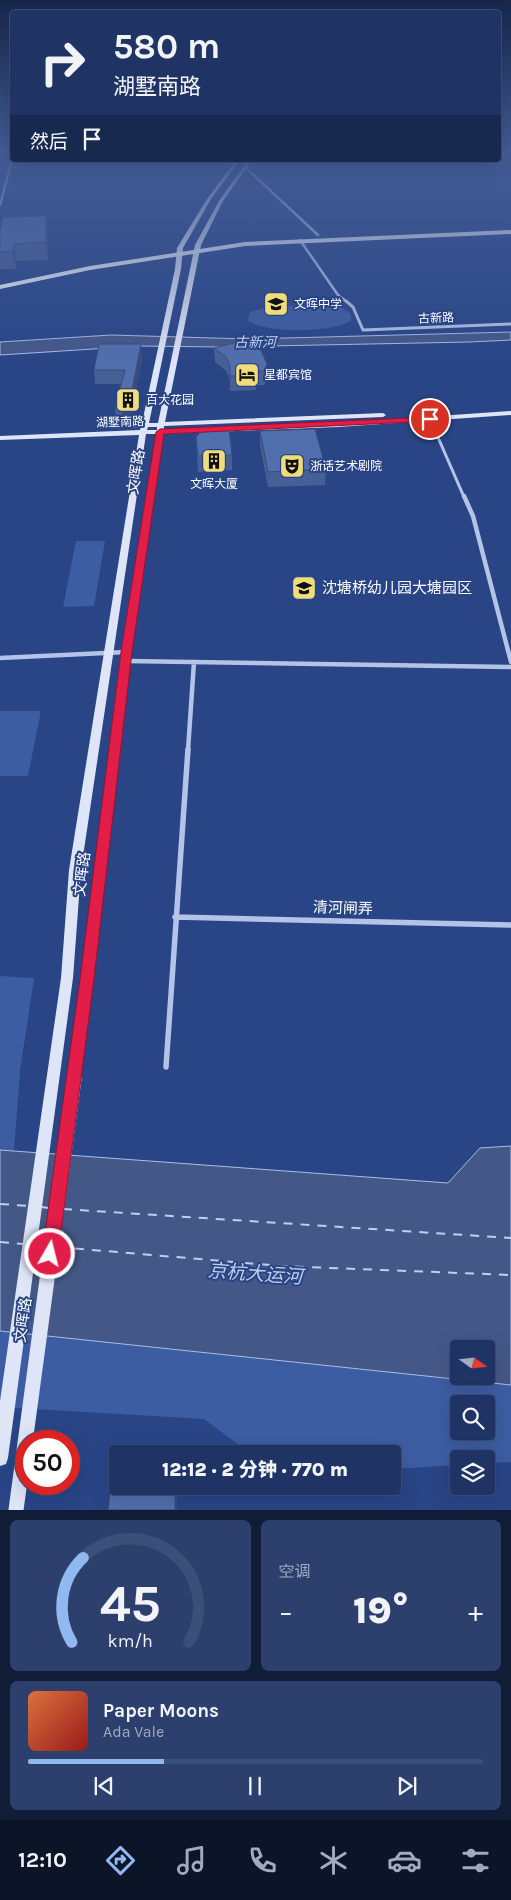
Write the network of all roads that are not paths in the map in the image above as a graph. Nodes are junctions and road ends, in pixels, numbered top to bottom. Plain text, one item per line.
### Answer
1 (195, 223) edge
2 (209, 223) edge
3 (306, 223) edge
4 (511, 228) edge
5 (511, 232) edge
6 (318, 235) junction
7 (300, 240) junction
8 (197, 247) junction
9 (179, 250) junction
10 (0, 283) edge
11 (0, 287) edge
12 (511, 324) edge
13 (511, 408) edge
14 (511, 413) edge
15 (430, 419) junction
16 (161, 428) junction
17 (144, 429) junction
18 (0, 432) edge
19 (0, 438) edge
20 (108, 653) junction
21 (126, 656) junction
22 (0, 658) edge
23 (194, 662) junction
24 (511, 662) edge
25 (511, 667) edge
26 (175, 917) junction
27 (511, 925) edge
28 (166, 1067) dead end
29 (0, 1458) edge
30 (16, 1510) edge

1 - 9 main road
2 - 8 main road, 文晖路
3 - 6 street
4 - 6 main road
5 - 7 main road
6 - 8 main road
7 - 8 main road
7 - 12 street, 古新路
8 - 9 main road
8 - 16 main road, 文晖路
9 - 10 main road
9 - 11 main road
9 - 17 main road, 文晖路
13 - 16 main road, 湖墅南路
14 - 15 main road, 湖墅南路
15 - 16 main road, 湖墅南路
15 - 24 street
16 - 17 main road, 湖墅南路
16 - 21 main road, 文晖路
17 - 18 main road, 湖墅南路
17 - 19 main road, 湖墅南路
17 - 20 main road, 文晖路
20 - 21 street
20 - 22 street
20 - 29 main road, 文晖路
21 - 23 street
21 - 30 main road, 文晖路, bridge
23 - 25 street
23 - 26 street
26 - 27 street, 清河闸弄
26 - 28 street

